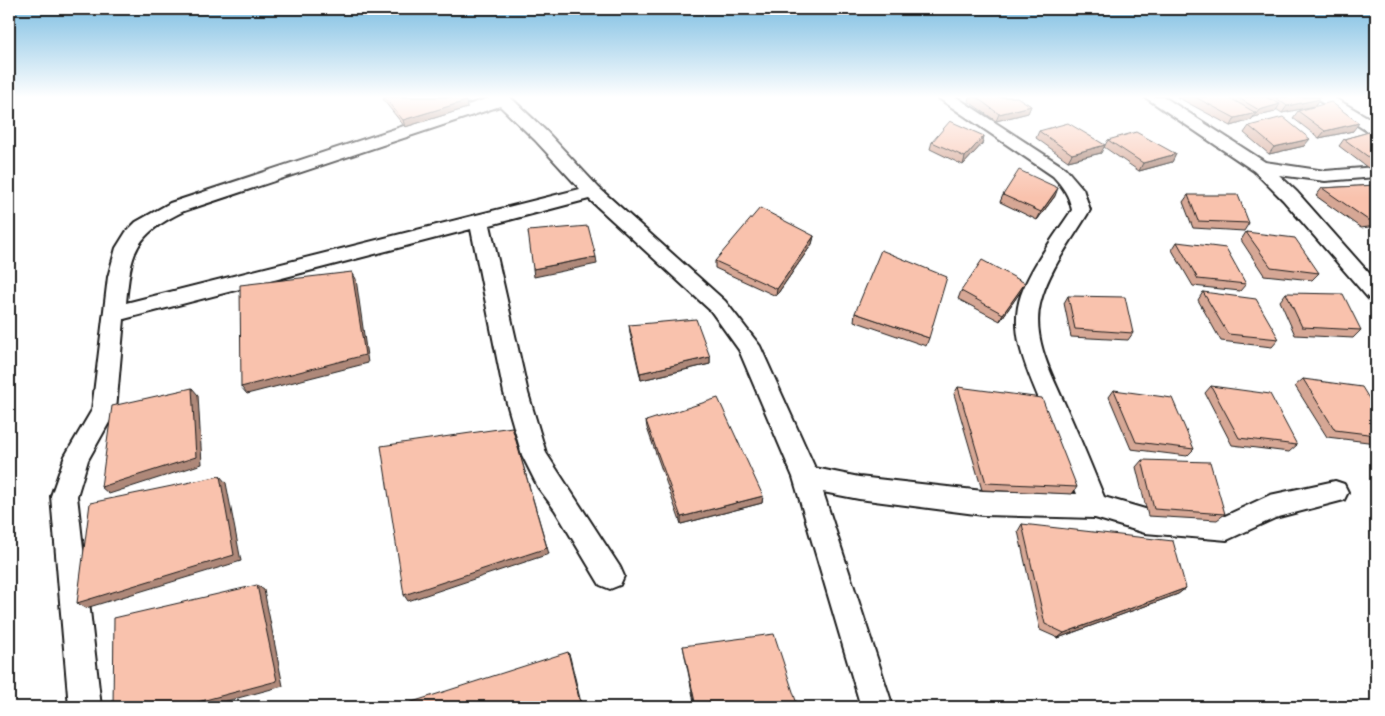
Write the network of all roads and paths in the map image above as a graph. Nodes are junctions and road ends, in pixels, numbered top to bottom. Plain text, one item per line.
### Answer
1 (407, 130) edge
2 (535, 130) edge
3 (995, 130) edge
4 (1204, 130) edge
5 (1260, 167) junction
6 (1376, 172) edge
7 (593, 192) junction
8 (478, 220) junction
9 (1376, 294) edge
10 (114, 314) junction
11 (806, 477) junction
12 (1335, 492) dead end
13 (1095, 506) junction
14 (610, 576) dead end
15 (85, 707) edge
16 (877, 707) edge

1 - 10 street
2 - 7 street
3 - 13 street
4 - 5 street
5 - 6 street
5 - 9 street
7 - 8 street
7 - 11 street
8 - 10 street
8 - 14 street
10 - 15 street
11 - 13 street
11 - 16 street
12 - 13 street

